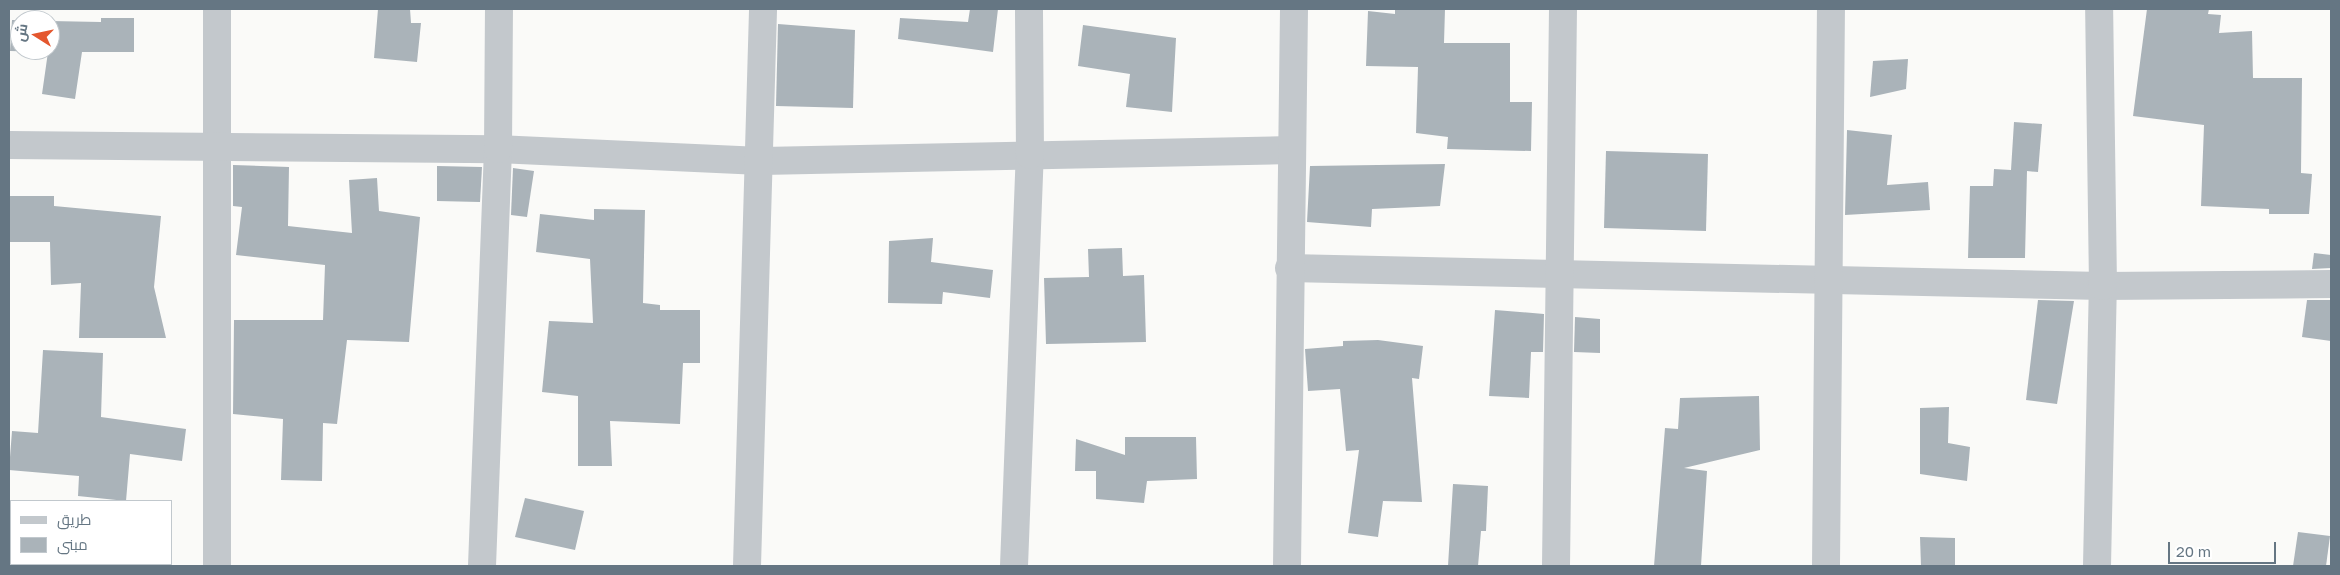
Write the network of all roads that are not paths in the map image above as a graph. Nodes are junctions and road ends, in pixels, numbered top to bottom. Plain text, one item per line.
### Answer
1 (217, 9) edge
2 (499, 9) edge
3 (763, 9) edge
4 (1029, 9) edge
5 (1294, 9) edge
6 (1563, 9) edge
7 (1831, 9) edge
8 (2099, 9) edge
9 (9, 145) edge
10 (215, 146) junction
11 (498, 149) junction
12 (1292, 150) junction
13 (1030, 155) junction
14 (761, 161) junction
15 (1289, 268) junction
16 (1561, 274) junction
17 (1829, 279) junction
18 (2331, 284) edge
19 (2103, 286) junction
20 (217, 566) edge
21 (482, 566) edge
22 (747, 566) edge
23 (1014, 566) edge
24 (1287, 566) edge
25 (1556, 566) edge
26 (1826, 566) edge
27 (2097, 566) edge

1 - 10 street
2 - 11 street
3 - 14 street
4 - 13 street
5 - 12 street
6 - 16 street
7 - 17 street
8 - 19 street
9 - 10 street
10 - 11 street
10 - 20 street
11 - 14 street
11 - 21 street
12 - 13 street
12 - 15 street
13 - 14 street
13 - 23 street
14 - 22 street
15 - 16 street
15 - 24 street
16 - 17 street
16 - 25 street
17 - 19 street
17 - 26 street
18 - 19 street
19 - 27 street

